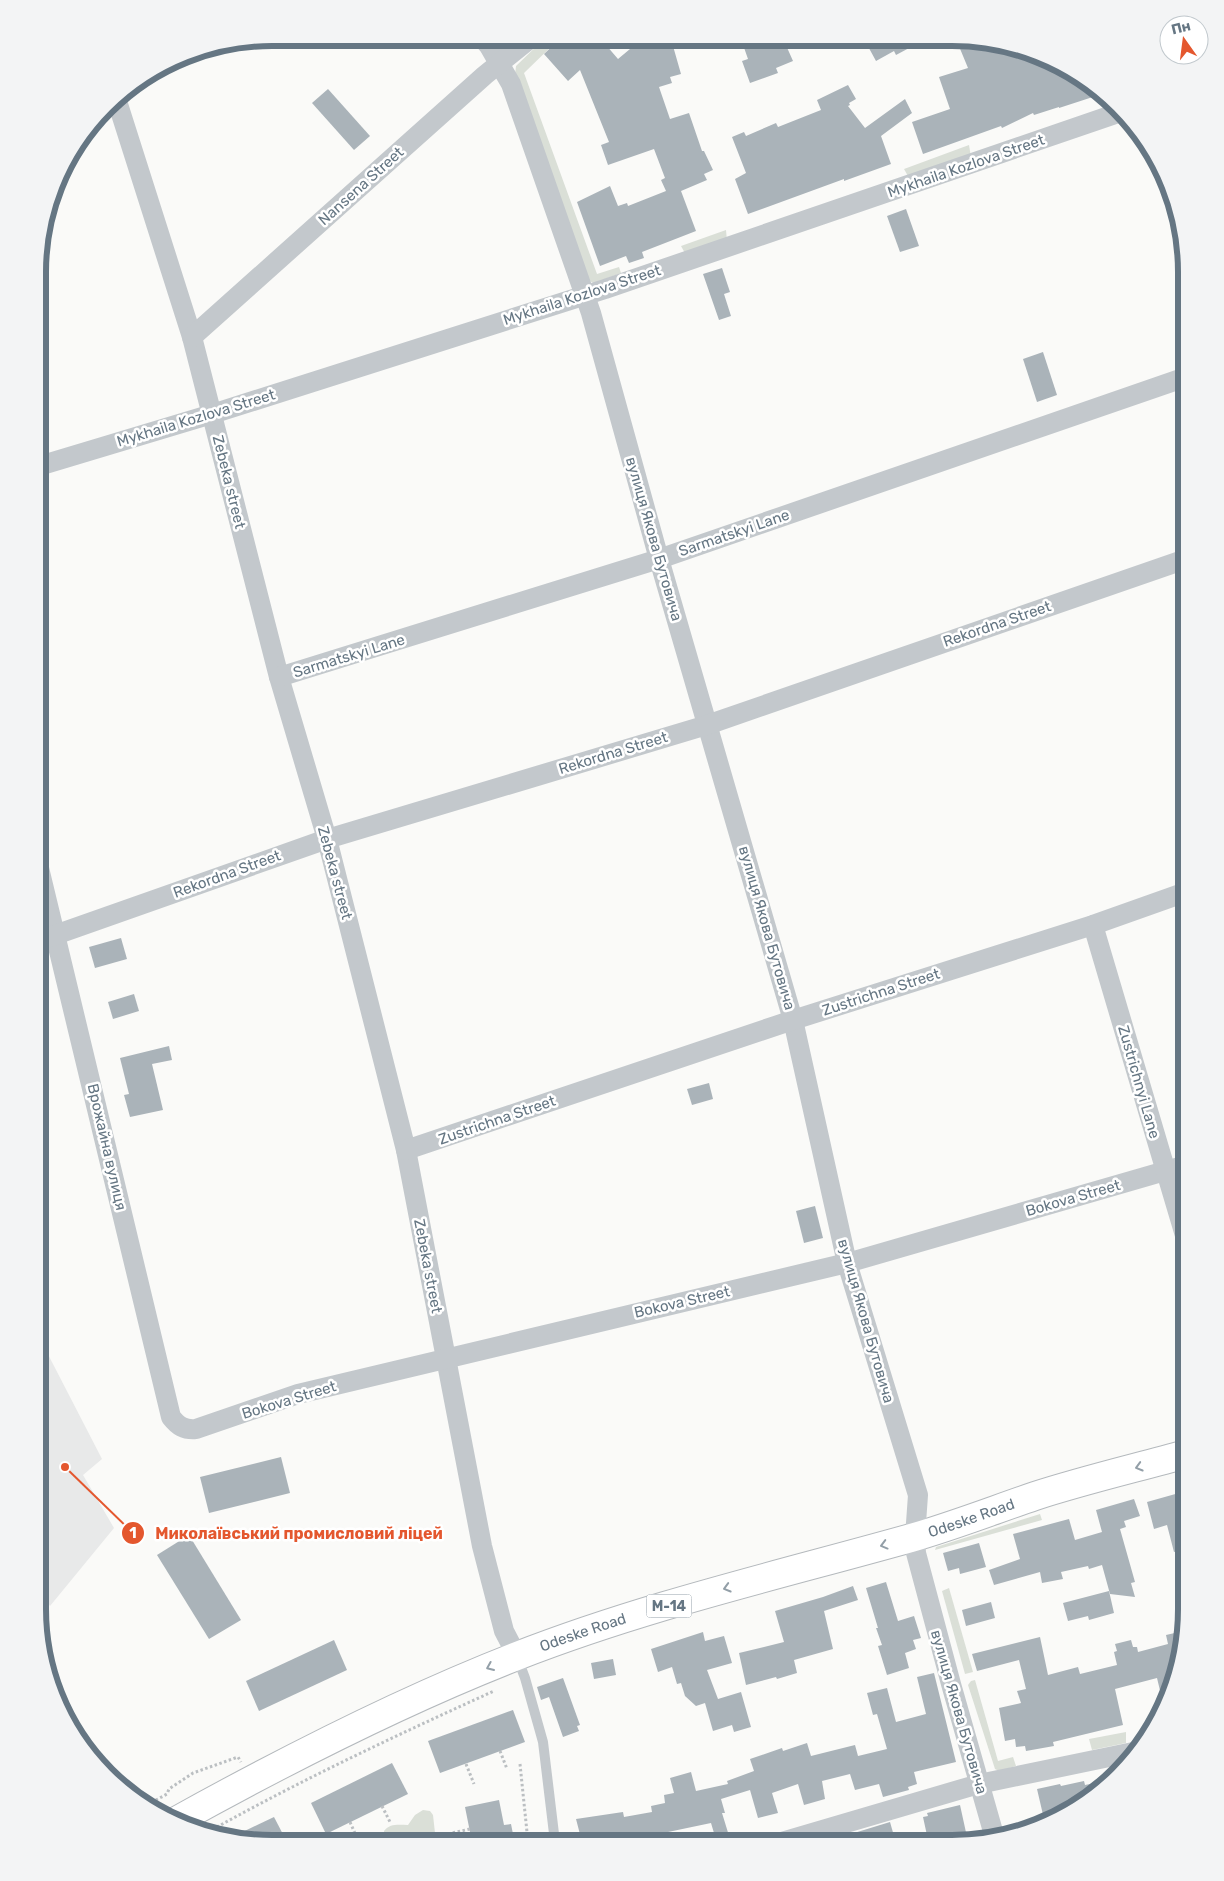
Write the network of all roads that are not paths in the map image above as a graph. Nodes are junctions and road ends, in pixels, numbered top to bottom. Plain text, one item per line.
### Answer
1 (489, 46) edge
2 (521, 46) edge
3 (500, 64) junction
4 (119, 107) edge
5 (1113, 115) edge
6 (584, 295) junction
7 (192, 337) junction
8 (1178, 380) edge
9 (212, 414) junction
10 (46, 464) edge
11 (659, 558) junction
12 (1178, 562) edge
13 (279, 677) junction
14 (707, 725) junction
15 (327, 839) junction
16 (1178, 895) edge
17 (1093, 925) junction
18 (47, 938) edge
19 (794, 1020) junction
20 (406, 1150) junction
21 (1178, 1167) edge
22 (1166, 1171) junction
23 (1178, 1212) edge
24 (847, 1263) junction
25 (446, 1358) junction
26 (178, 1425) joint
27 (1178, 1456) edge
28 (915, 1537) junction
29 (521, 1667) junction
30 (1125, 1754) edge
31 (980, 1784) junction
32 (184, 1817) edge
33 (993, 1831) edge
34 (554, 1835) edge
35 (805, 1835) edge

1 - 3 street, вулиця Якова Бутовича
2 - 3 street, Nansena Street
3 - 6 street, вулиця Якова Бутовича
3 - 7 street, Nansena Street
4 - 7 street, Zebeka street
5 - 6 street, Mykhaila Kozlova Street
6 - 9 street, Mykhaila Kozlova Street
6 - 11 street, вулиця Якова Бутовича
7 - 9 street, Zebeka street
8 - 11 street, Sarmatskyi Lane
9 - 10 street, Mykhaila Kozlova Street
9 - 13 street, Zebeka street
11 - 13 street, Sarmatskyi Lane
11 - 14 street, вулиця Якова Бутовича
12 - 14 street, Rekordna Street
13 - 15 street, Zebeka street
14 - 15 street, Rekordna Street
14 - 19 street, вулиця Якова Бутовича
15 - 18 street, Rekordna Street
15 - 20 street, Zebeka street
16 - 17 street, Zustrichna Street
17 - 19 street, Zustrichna Street
17 - 22 street, Zustrichnyi Lane
18 - 26 street, Врожайна вулиця
19 - 20 street, Zustrichna Street
19 - 24 street, вулиця Якова Бутовича
20 - 25 street, Zebeka street
21 - 22 street, Bokova Street
22 - 23 street, Zustrichnyi Lane
22 - 24 street, Bokova Street
24 - 25 street, Bokova Street
24 - 28 street, вулиця Якова Бутовича
25 - 26 street, Bokova Street
25 - 29 street, Zebeka street
27 -> 28 highway, Odeske Road / М-14
28 -> 29 highway, Odeske Road / М-14
28 - 31 street, вулиця Якова Бутовича
29 -> 32 highway, Odeske Road / М-14
29 - 34 lane
30 - 31 street
31 - 33 street, вулиця Якова Бутовича
31 - 35 street

